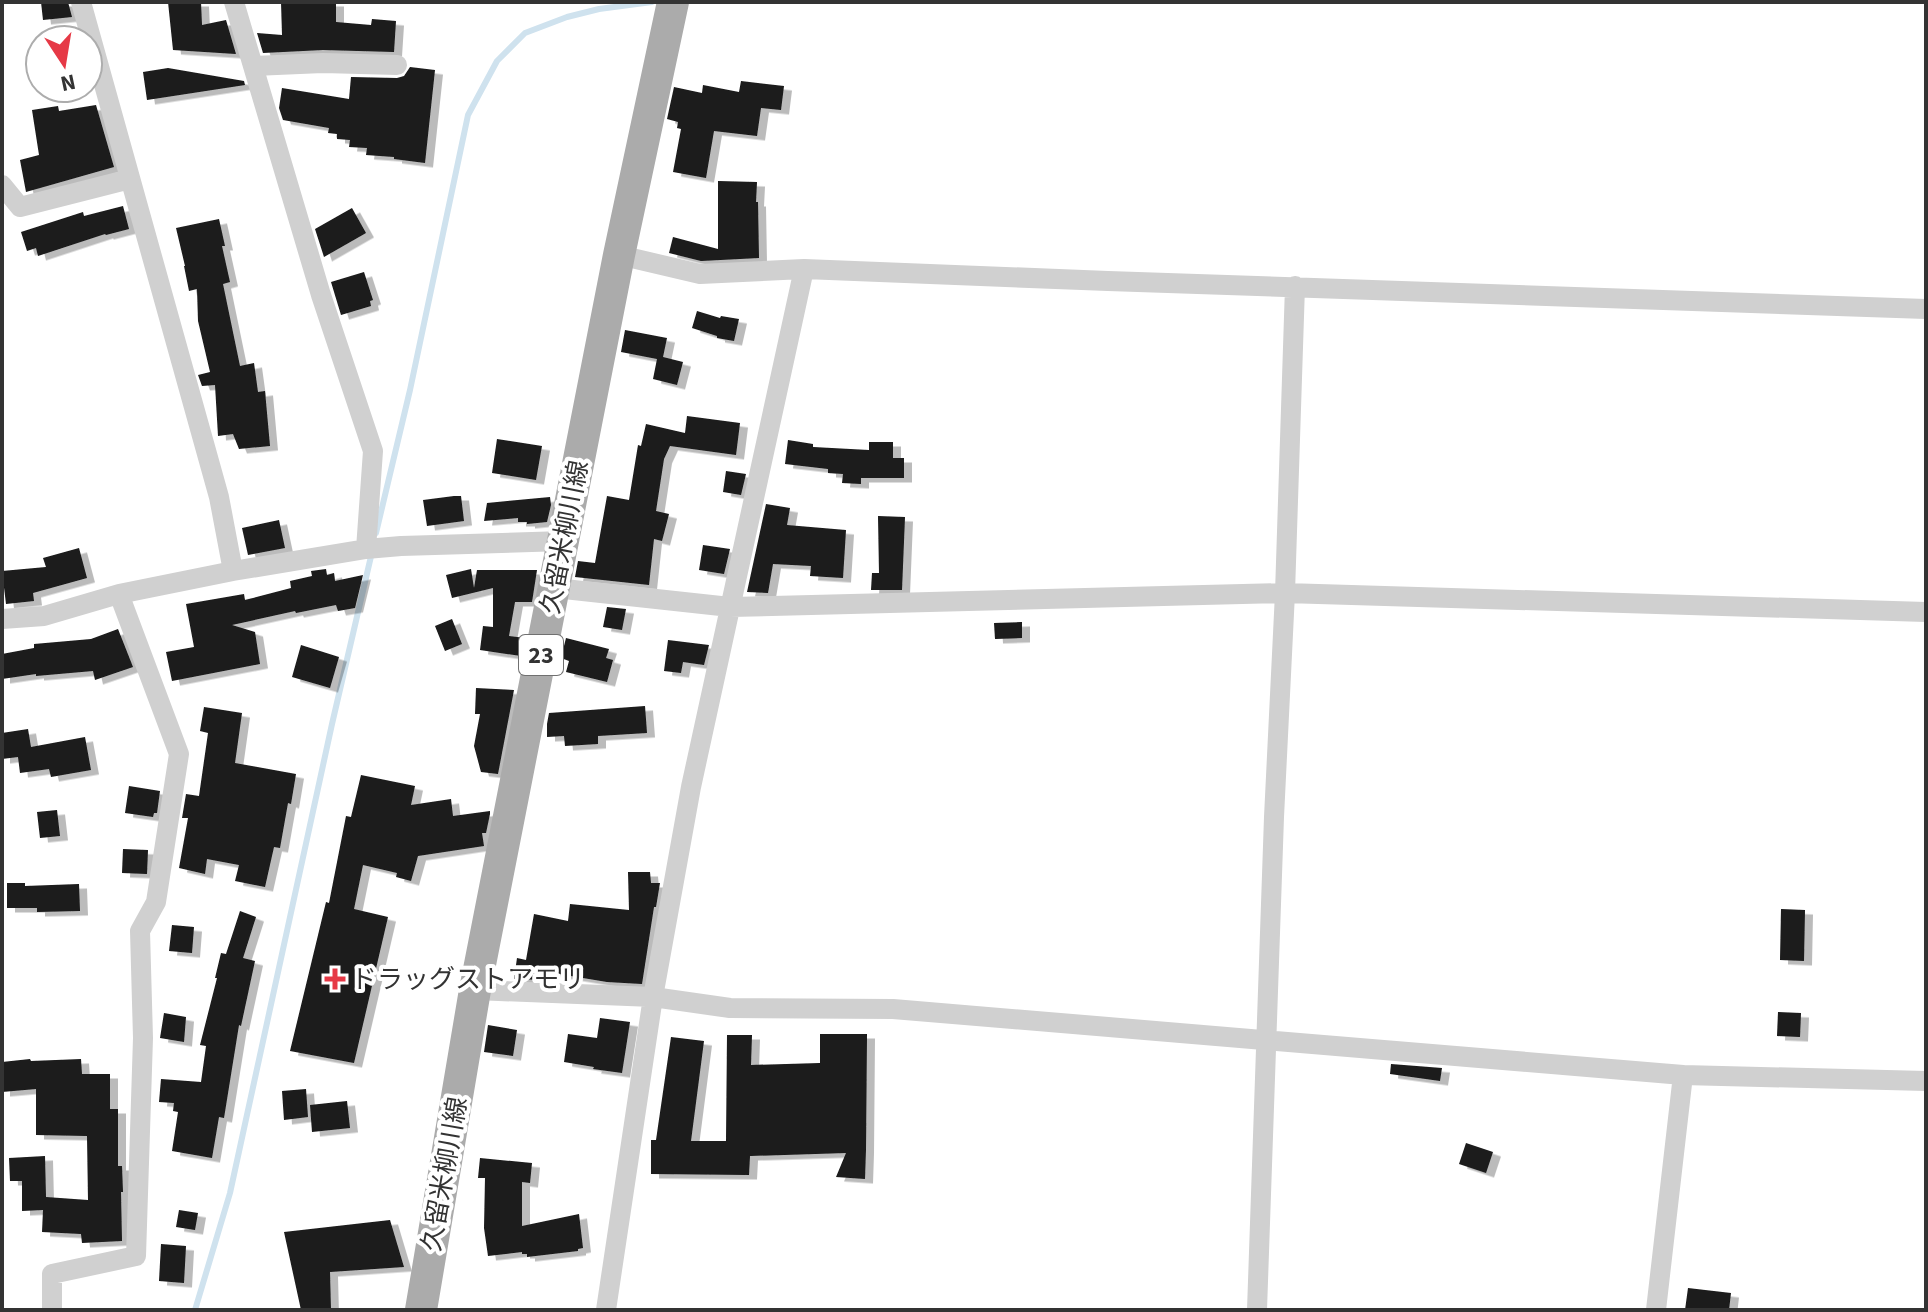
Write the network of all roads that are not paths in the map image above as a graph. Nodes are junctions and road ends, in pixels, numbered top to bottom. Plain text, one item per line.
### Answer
1 (81, 2) edge
2 (234, 2) edge
3 (673, 2) edge
4 (397, 65) dead end
5 (253, 66) junction
6 (130, 179) junction
7 (2, 185) edge
8 (619, 255) junction
9 (804, 269) junction
10 (1295, 286) junction
11 (1926, 309) edge
12 (564, 541) junction
13 (366, 549) junction
14 (233, 571) junction
15 (555, 588) junction
16 (1285, 593) junction
17 (119, 594) junction
18 (730, 607) junction
19 (1926, 612) edge
20 (2, 619) edge
21 (475, 990) junction
22 (653, 997) junction
23 (1267, 1039) junction
24 (1683, 1075) junction
25 (1926, 1081) edge
26 (52, 1310) edge
27 (421, 1310) edge
28 (606, 1310) edge
29 (1257, 1310) edge
30 (1656, 1310) edge

1 - 6 street
2 - 5 street
3 - 8 main road, 久留米柳川線 / 23
4 - 5 street
5 - 13 street
6 - 7 street
6 - 14 street
8 - 9 street
8 - 12 main road, 久留米柳川線 / 23
9 - 10 street
9 - 18 street
10 - 11 street
10 - 16 street
12 - 13 street
12 - 15 main road, 久留米柳川線 / 23
13 - 14 street
14 - 17 street
15 - 18 street
15 - 21 main road, 久留米柳川線 / 23
16 - 18 street
16 - 19 street
16 - 23 street
17 - 20 street
17 - 26 street
18 - 22 street
21 - 22 street
21 - 27 main road, 久留米柳川線 / 23
22 - 23 street
22 - 28 street
23 - 24 street
23 - 29 street
24 - 25 street
24 - 30 street

